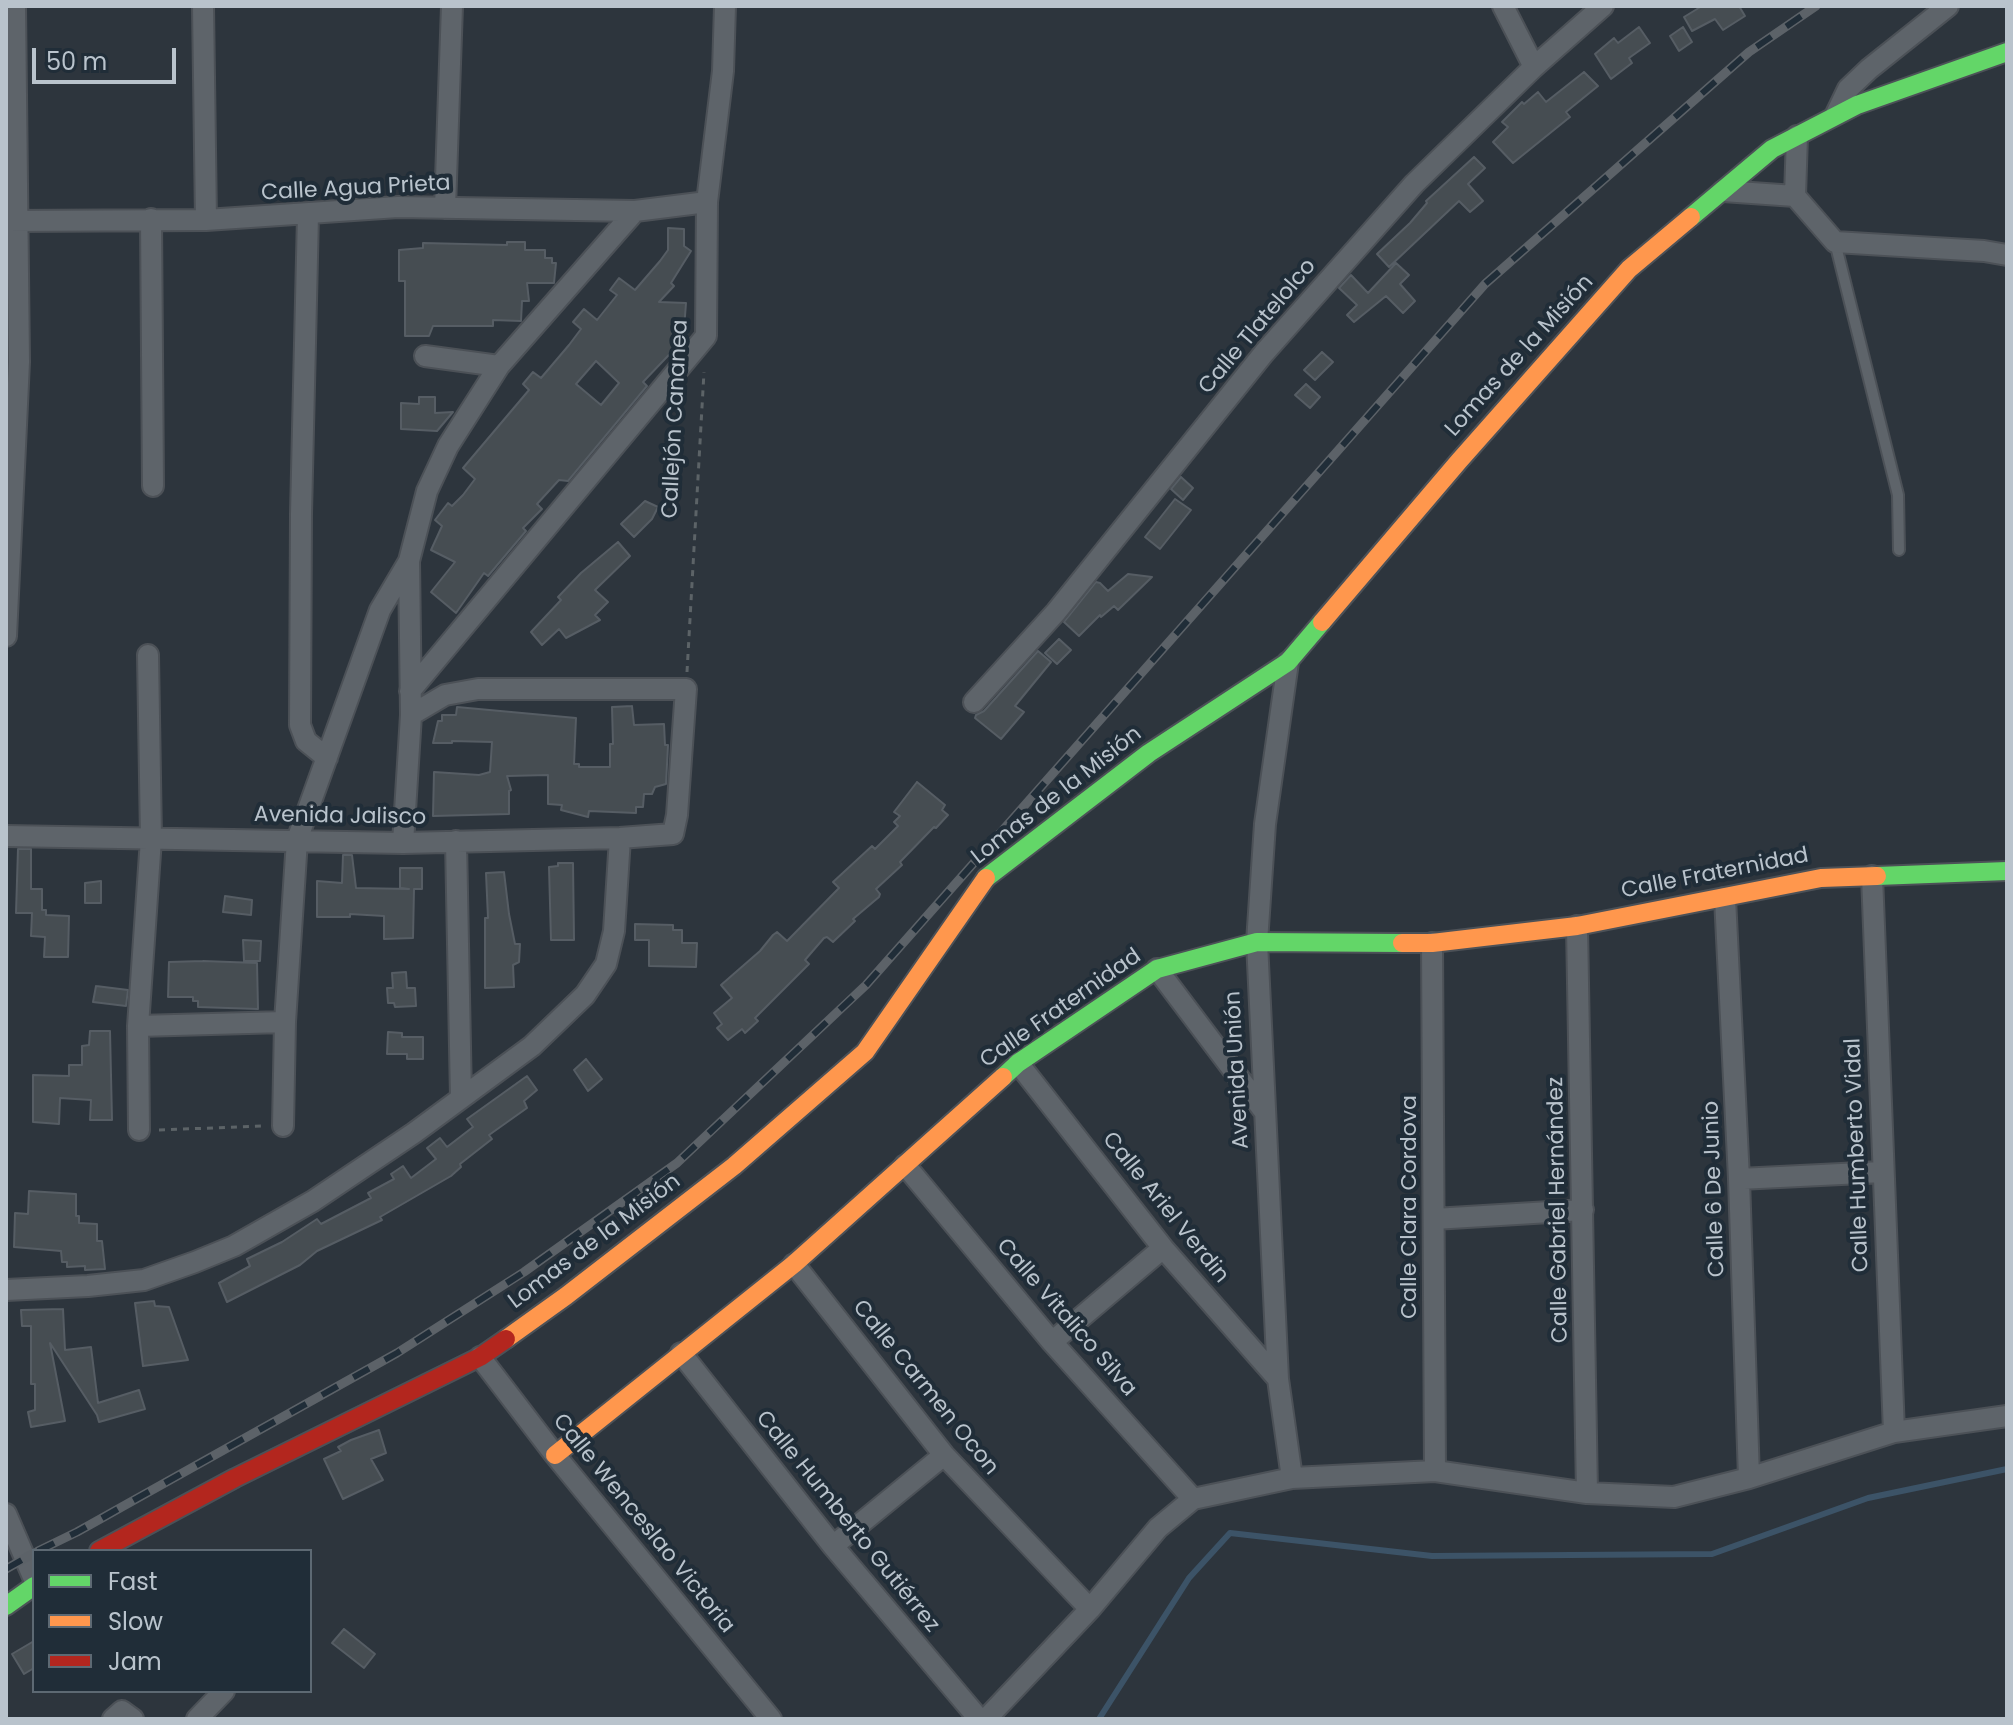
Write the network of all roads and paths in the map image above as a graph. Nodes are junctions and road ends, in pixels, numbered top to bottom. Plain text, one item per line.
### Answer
1 (15, 6) edge
2 (203, 6) edge
3 (452, 6) edge
4 (725, 6) edge
5 (1503, 6) edge
6 (1603, 6) edge
7 (1948, 6) edge
8 (2007, 52) edge
9 (1534, 67) junction
10 (1836, 114) junction
11 (1797, 136) junction
12 (1723, 191) junction
13 (1795, 196) junction
14 (707, 202) junction
15 (445, 208) junction
16 (635, 211) junction
17 (308, 215) junction
18 (151, 219) junction
19 (206, 220) junction
20 (11, 221) edge
21 (1835, 242) junction
22 (2007, 255) edge
23 (706, 336) junction
24 (425, 356) dead end
25 (499, 366) junction
26 (153, 486) dead end
27 (1899, 550) dead end
28 (409, 561) junction
29 (6, 636) edge
30 (148, 655) dead end
31 (1288, 662) junction
32 (686, 689) junction
33 (410, 691) junction
34 (974, 702) dead end
35 (411, 715) junction
36 (327, 758) junction
37 (6, 836) edge
38 (620, 838) junction
39 (151, 839) junction
40 (297, 840) junction
41 (456, 841) junction
42 (403, 843) junction
43 (2007, 871) edge
44 (1872, 876) junction
45 (1725, 898) junction
46 (1577, 926) junction
47 (1257, 942) junction
48 (1432, 943) junction
49 (1157, 969) junction
50 (285, 1022) junction
51 (138, 1026) junction
52 (1018, 1063) junction
53 (461, 1098) junction
54 (1264, 1111) junction
55 (283, 1126) joint
56 (139, 1130) joint
57 (905, 1165) junction
58 (1882, 1172) junction
59 (1739, 1179) junction
60 (1583, 1210) junction
61 (1434, 1219) junction
62 (1163, 1248) junction
63 (794, 1264) junction
64 (6, 1290) edge
65 (1052, 1342) junction
66 (681, 1353) junction
67 (480, 1357) junction
68 (1278, 1379) junction
69 (2007, 1416) edge
70 (1894, 1432) junction
71 (555, 1455) junction
72 (944, 1455) junction
73 (1435, 1471) junction
74 (1292, 1478) junction
75 (1749, 1478) junction
76 (1587, 1493) junction
77 (1193, 1499) junction
78 (6, 1514) edge
79 (833, 1546) junction
80 (103, 1549) edge
81 (32, 1574) edge
82 (32, 1587) edge
83 (6, 1606) edge
84 (1090, 1609) junction
85 (222, 1693) edge
86 (113, 1719) edge
87 (133, 1719) edge
88 (197, 1719) edge
89 (771, 1719) edge
90 (979, 1719) edge
91 (986, 1719) edge

1 - 20 street
2 - 19 street
3 - 15 street
4 - 14 street, Callejón Cananea
5 - 9 street
6 - 9 street, Calle Tlatelolco
7 - 10 street, Lomas de la Misión
8 - 10 street, Lomas de la Misión
9 - 34 street, Calle Tlatelolco
10 - 11 street, Lomas de la Misión
11 - 12 street, Lomas de la Misión
11 - 13 street
12 - 13 street
12 - 31 street, Lomas de la Misión
13 - 21 street
14 - 16 street, Calle Agua Prieta
14 - 23 street, Callejón Cananea
15 - 16 street, Calle Agua Prieta
15 - 17 street, Calle Agua Prieta
16 - 25 street
17 - 19 street, Calle Agua Prieta
17 - 36 street
18 - 19 street, Calle Agua Prieta
18 - 20 street, Calle Agua Prieta
18 - 26 street
20 - 29 street
21 - 22 street
21 - 27 lane
23 - 32 path, Callejón Cananea
23 - 33 street
24 - 25 street
25 - 28 street
28 - 33 street
28 - 36 street
30 - 39 street
31 - 47 street, Avenida Unión
31 - 67 street, Lomas de la Misión
32 - 35 street
32 - 38 street, Avenida Jalisco
33 - 35 street
35 - 42 street
36 - 40 street
37 - 39 street, Avenida Jalisco
38 - 41 street, Avenida Jalisco
38 - 53 street
39 - 40 street, Avenida Jalisco
39 - 51 street
40 - 42 street, Avenida Jalisco
40 - 50 street
41 - 42 street, Avenida Jalisco
41 - 53 street
43 - 44 street, Calle Fraternidad
44 - 45 street, Calle Fraternidad
44 - 58 street, Calle Humberto Vidal
45 - 46 street, Calle Fraternidad
45 - 59 street, Calle 6 De Junio
46 - 48 street, Calle Fraternidad
46 - 60 street, Calle Gabriel Hernández
47 - 48 street, Calle Fraternidad
47 - 49 street, Calle Fraternidad
47 - 54 street, Avenida Unión
48 - 61 street, Calle Clara Cordova
49 - 52 street, Calle Fraternidad
49 - 54 street
50 - 51 street
50 - 55 street
51 - 56 street
52 - 57 street, Calle Fraternidad
52 - 62 street, Calle Ariel Verdin
53 - 64 street
54 - 68 street, Avenida Unión
55 - 56 path
57 - 63 street, Calle Fraternidad
57 - 65 street, Calle Vitalico Silva
58 - 59 street
58 - 70 street, Calle Humberto Vidal
59 - 75 street, Calle 6 De Junio
60 - 61 street
60 - 76 street, Calle Gabriel Hernández
61 - 73 street, Calle Clara Cordova
62 - 65 street
62 - 68 street, Calle Ariel Verdin
63 - 66 street, Calle Fraternidad
63 - 72 street, Calle Carmen Ocon
65 - 77 street, Calle Vitalico Silva
66 - 71 street, Calle Fraternidad
66 - 79 street, Calle Humberto Gutiérrez
67 - 71 street, Calle Wenceslao Victoria
67 - 80 street, Lomas de la Misión
68 - 74 street, Avenida Unión
69 - 70 street
70 - 75 street
71 - 89 street, Calle Wenceslao Victoria
72 - 79 street
72 - 84 street, Calle Carmen Ocon
73 - 74 street
73 - 76 street
74 - 77 street
75 - 76 street
77 - 84 street
78 - 81 street
79 - 90 street, Calle Humberto Gutiérrez
82 - 83 street
84 - 91 street
85 - 88 street
86 - 87 street

